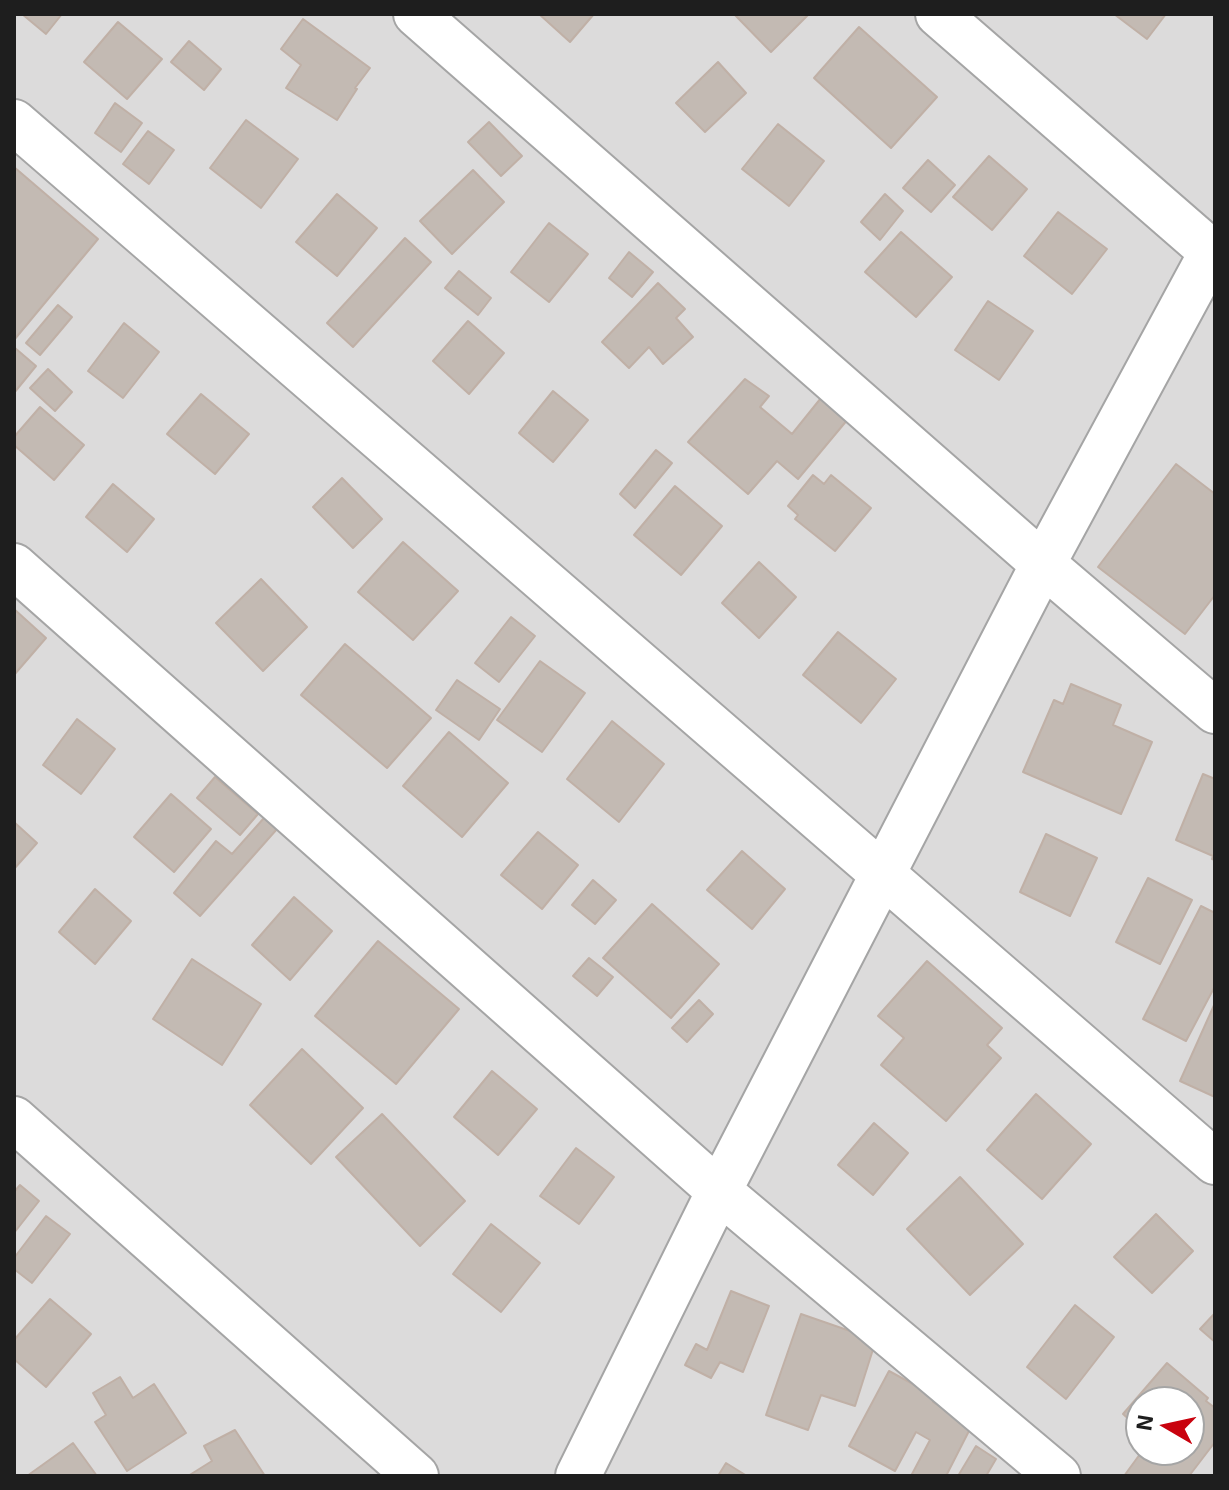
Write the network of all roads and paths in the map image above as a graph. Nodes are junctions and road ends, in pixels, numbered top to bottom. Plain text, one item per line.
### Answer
1 (416, 14) edge
2 (938, 14) edge
3 (14, 122) edge
4 (1214, 251) edge
5 (1043, 564) junction
6 (14, 566) edge
7 (1215, 711) edge
8 (883, 874) junction
9 (14, 1119) edge
10 (1215, 1162) edge
11 (719, 1191) junction
12 (416, 1476) edge
13 (578, 1476) edge
14 (1058, 1476) edge

1 - 5 street
2 - 4 street
3 - 8 street
4 - 5 street
5 - 7 street
5 - 8 street
6 - 11 street
8 - 10 street
8 - 11 street
9 - 12 street
11 - 13 street
11 - 14 street

